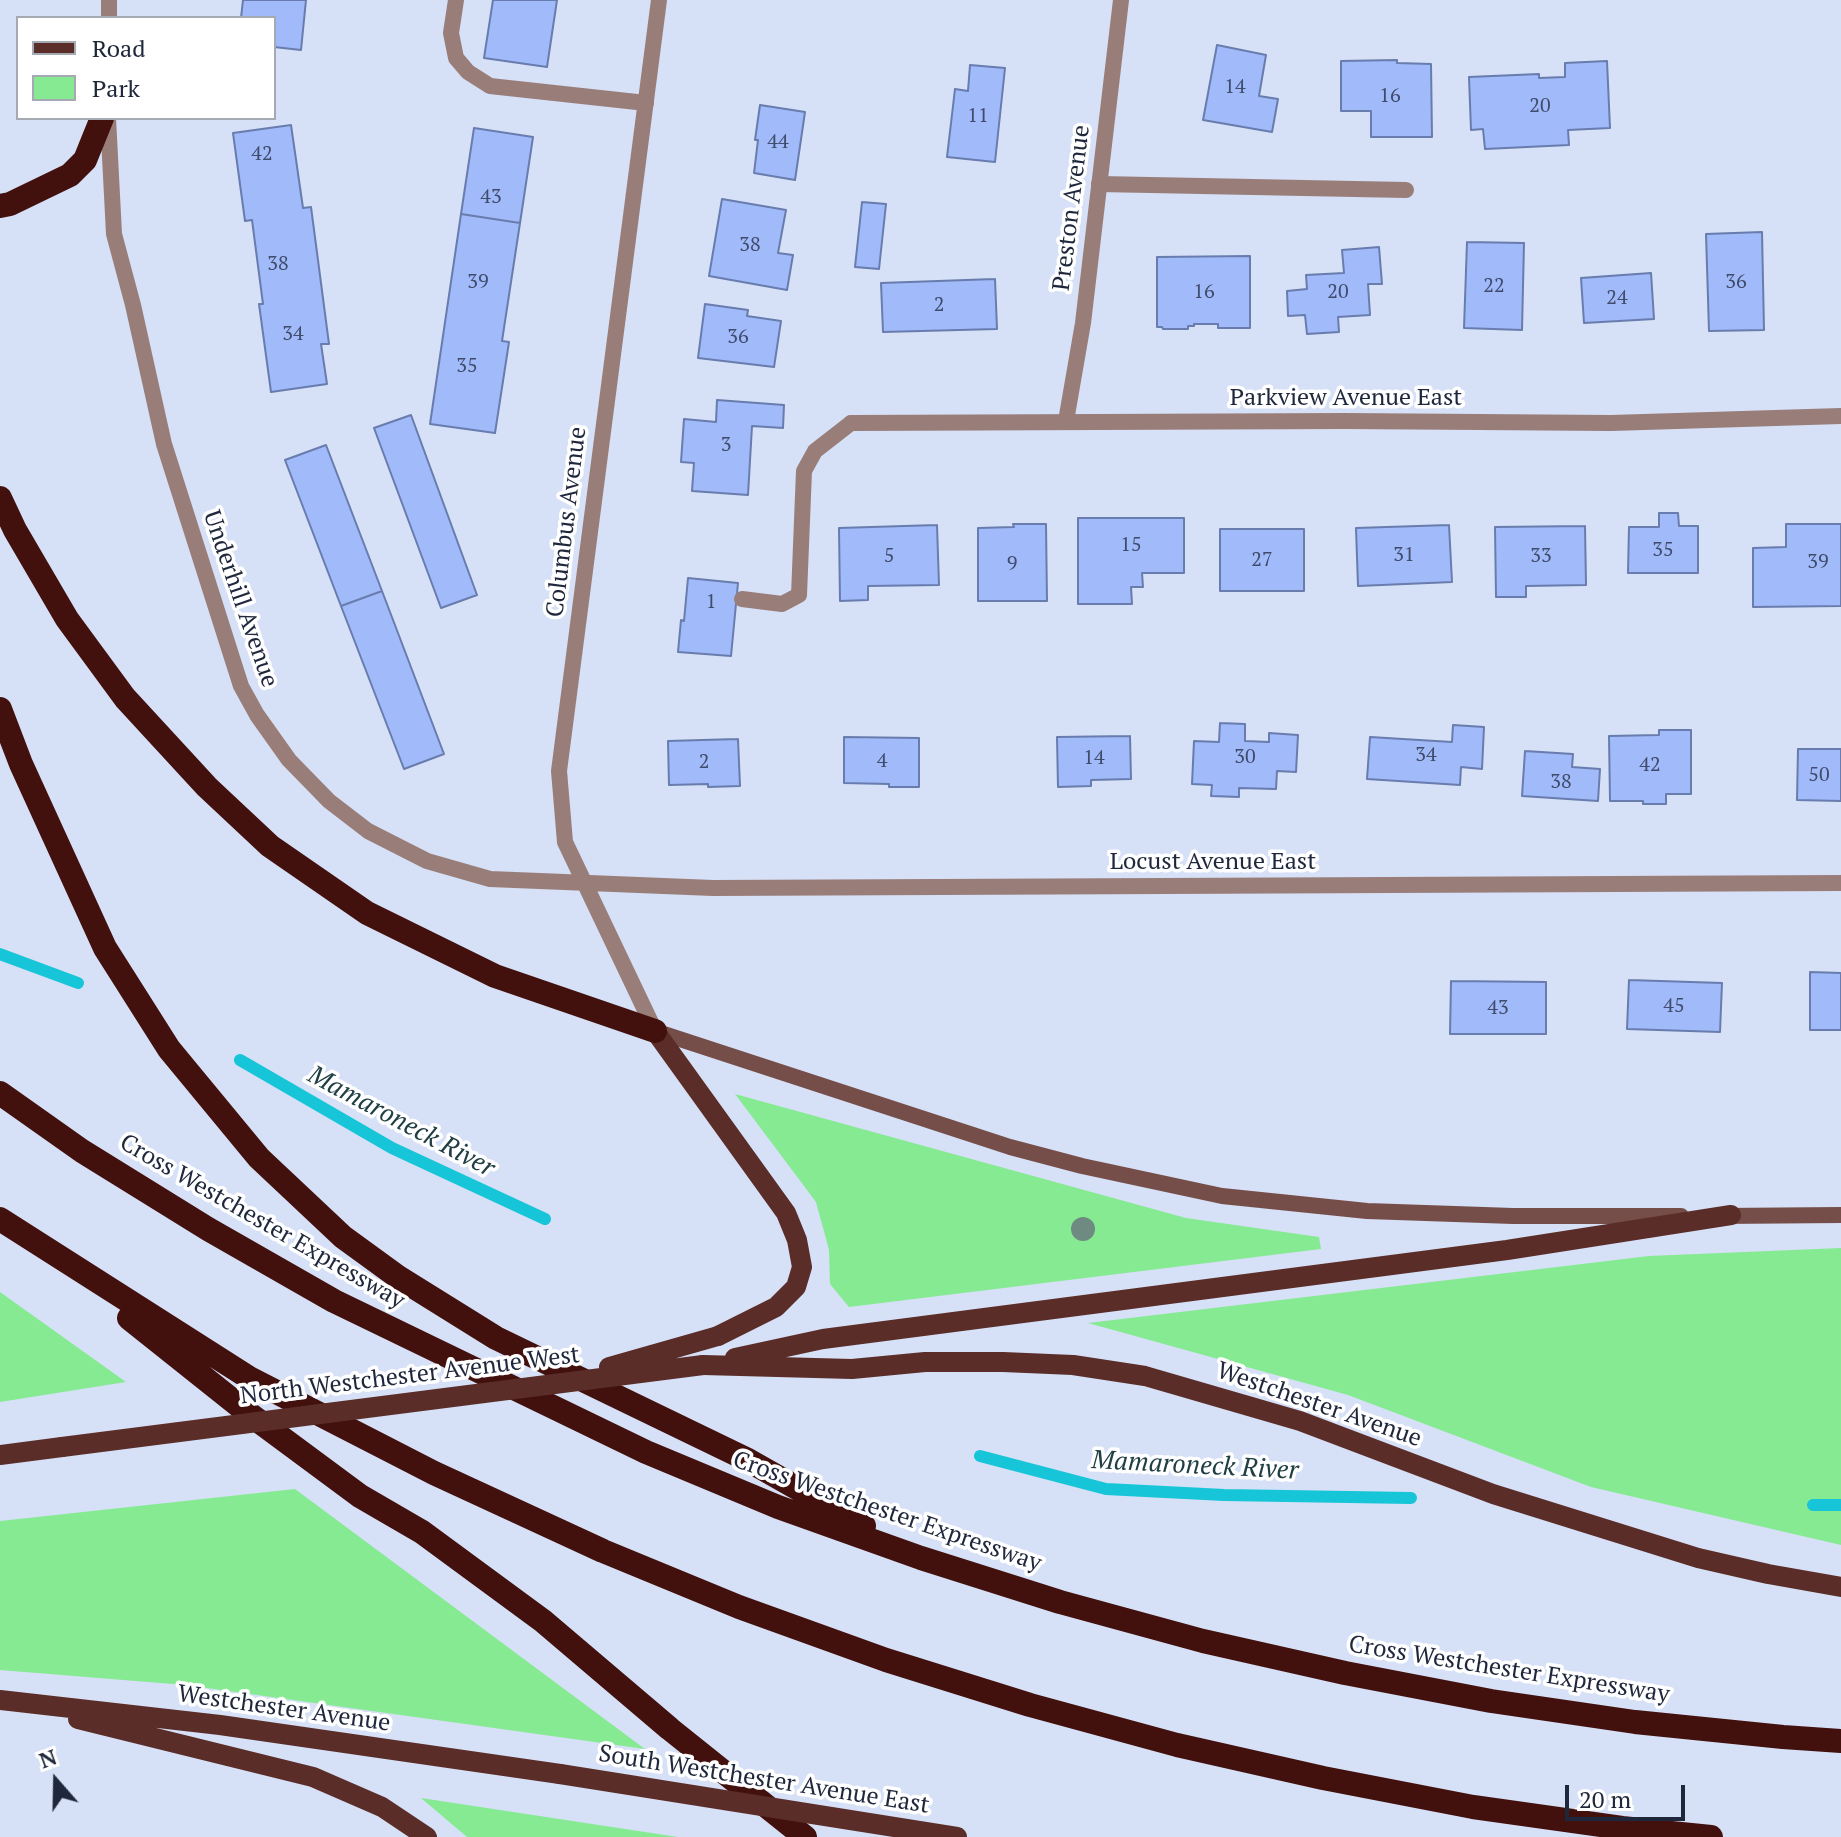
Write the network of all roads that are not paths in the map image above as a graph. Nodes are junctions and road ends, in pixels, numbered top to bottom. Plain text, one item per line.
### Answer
1 (456, 0) edge
2 (659, 0) edge
3 (1121, 0) edge
4 (646, 103) junction
5 (101, 120) edge
6 (108, 120) edge
7 (1099, 184) junction
8 (1406, 190) dead end
9 (0, 206) edge
10 (1841, 416) edge
11 (1066, 421) junction
12 (0, 498) edge
13 (742, 599) dead end
14 (0, 709) edge
15 (1841, 883) edge
16 (585, 884) junction
17 (655, 1031) junction
18 (0, 1093) edge
19 (1731, 1215) junction
20 (1841, 1215) edge
21 (0, 1219) edge
22 (30, 1239) junction
23 (758, 1361) junction
24 (555, 1383) junction
25 (0, 1455) edge
26 (921, 1558) junction
27 (1841, 1587) edge
28 (0, 1700) edge
29 (1841, 1741) edge
30 (560, 1774) joint
31 (427, 1837) edge
32 (805, 1837) edge
33 (958, 1837) edge
34 (1711, 1837) edge

1 - 4 street
2 - 4 street, Columbus Avenue
3 - 7 street, Preston Avenue
4 - 16 street, Columbus Avenue
5 - 9 highway
6 - 16 street, Underhill Avenue
7 - 8 street
7 - 11 street, Preston Avenue
10 - 11 street, Parkview Avenue East
11 - 13 street, Parkview Avenue East
12 - 17 highway
14 - 26 highway
15 - 16 street, Locust Avenue East
16 - 17 street, Columbus Avenue
17 - 19 main road
17 - 24 main road, bridge
18 - 26 highway, Cross Westchester Expressway
19 - 20 main road
19 - 23 main road
21 - 22 highway
22 - 32 highway
22 - 34 highway
23 - 24 main road, North Westchester Avenue West, bridge
23 - 27 main road, Westchester Avenue
24 - 25 main road, North Westchester Avenue West, bridge
26 - 29 highway, Cross Westchester Expressway
28 - 30 main road, Westchester Avenue
28 - 31 main road
30 - 33 main road, South Westchester Avenue East, bridge

